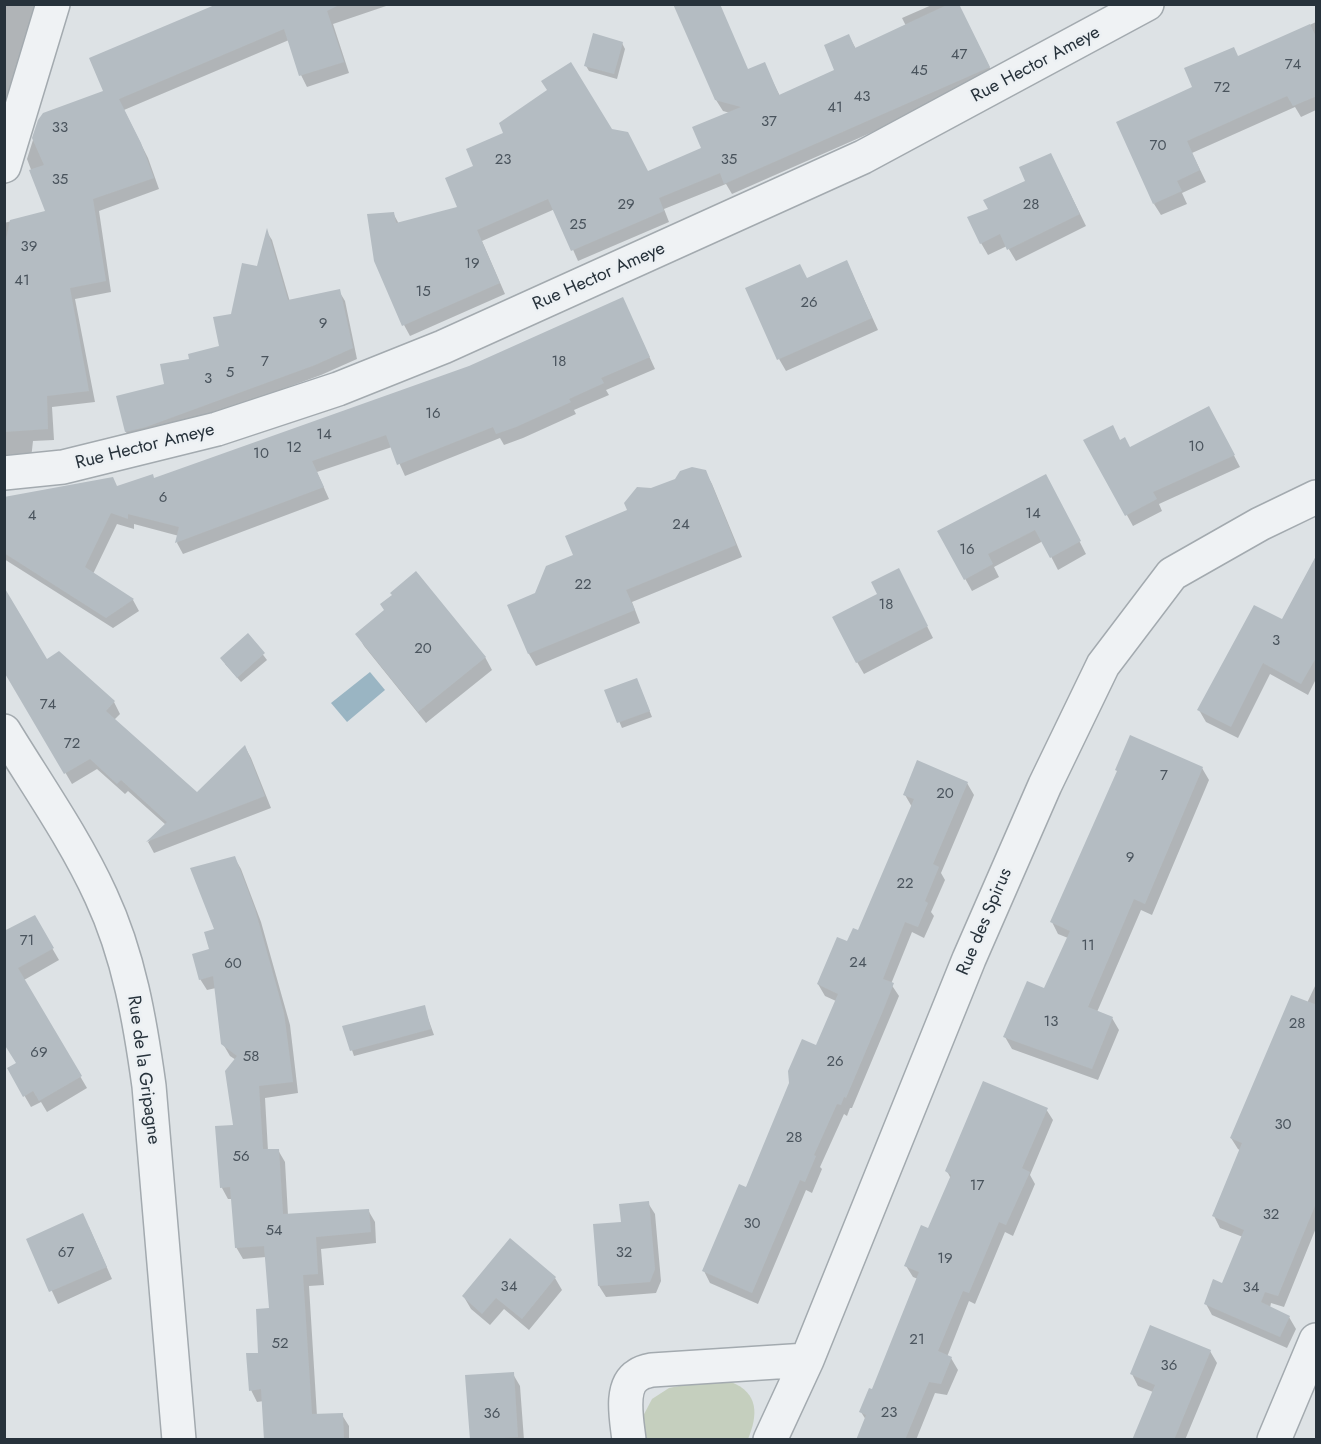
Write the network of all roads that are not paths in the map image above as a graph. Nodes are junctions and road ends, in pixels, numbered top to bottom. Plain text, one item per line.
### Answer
1 (53, 4) edge
2 (1147, 4) edge
3 (4, 166) edge
4 (13, 472) edge
5 (1317, 496) edge
6 (4, 731) edge
7 (1317, 1340) edge
8 (807, 1360) junction
9 (179, 1440) edge
10 (628, 1440) edge
11 (770, 1440) edge
12 (1274, 1440) edge

1 - 3 street
2 - 4 street, Rue Hector Ameye
5 - 8 street, Rue des Spirus
6 - 9 street, Rue de la Gripagne
7 - 12 street
8 - 10 street
8 - 11 street, Rue des Spirus

